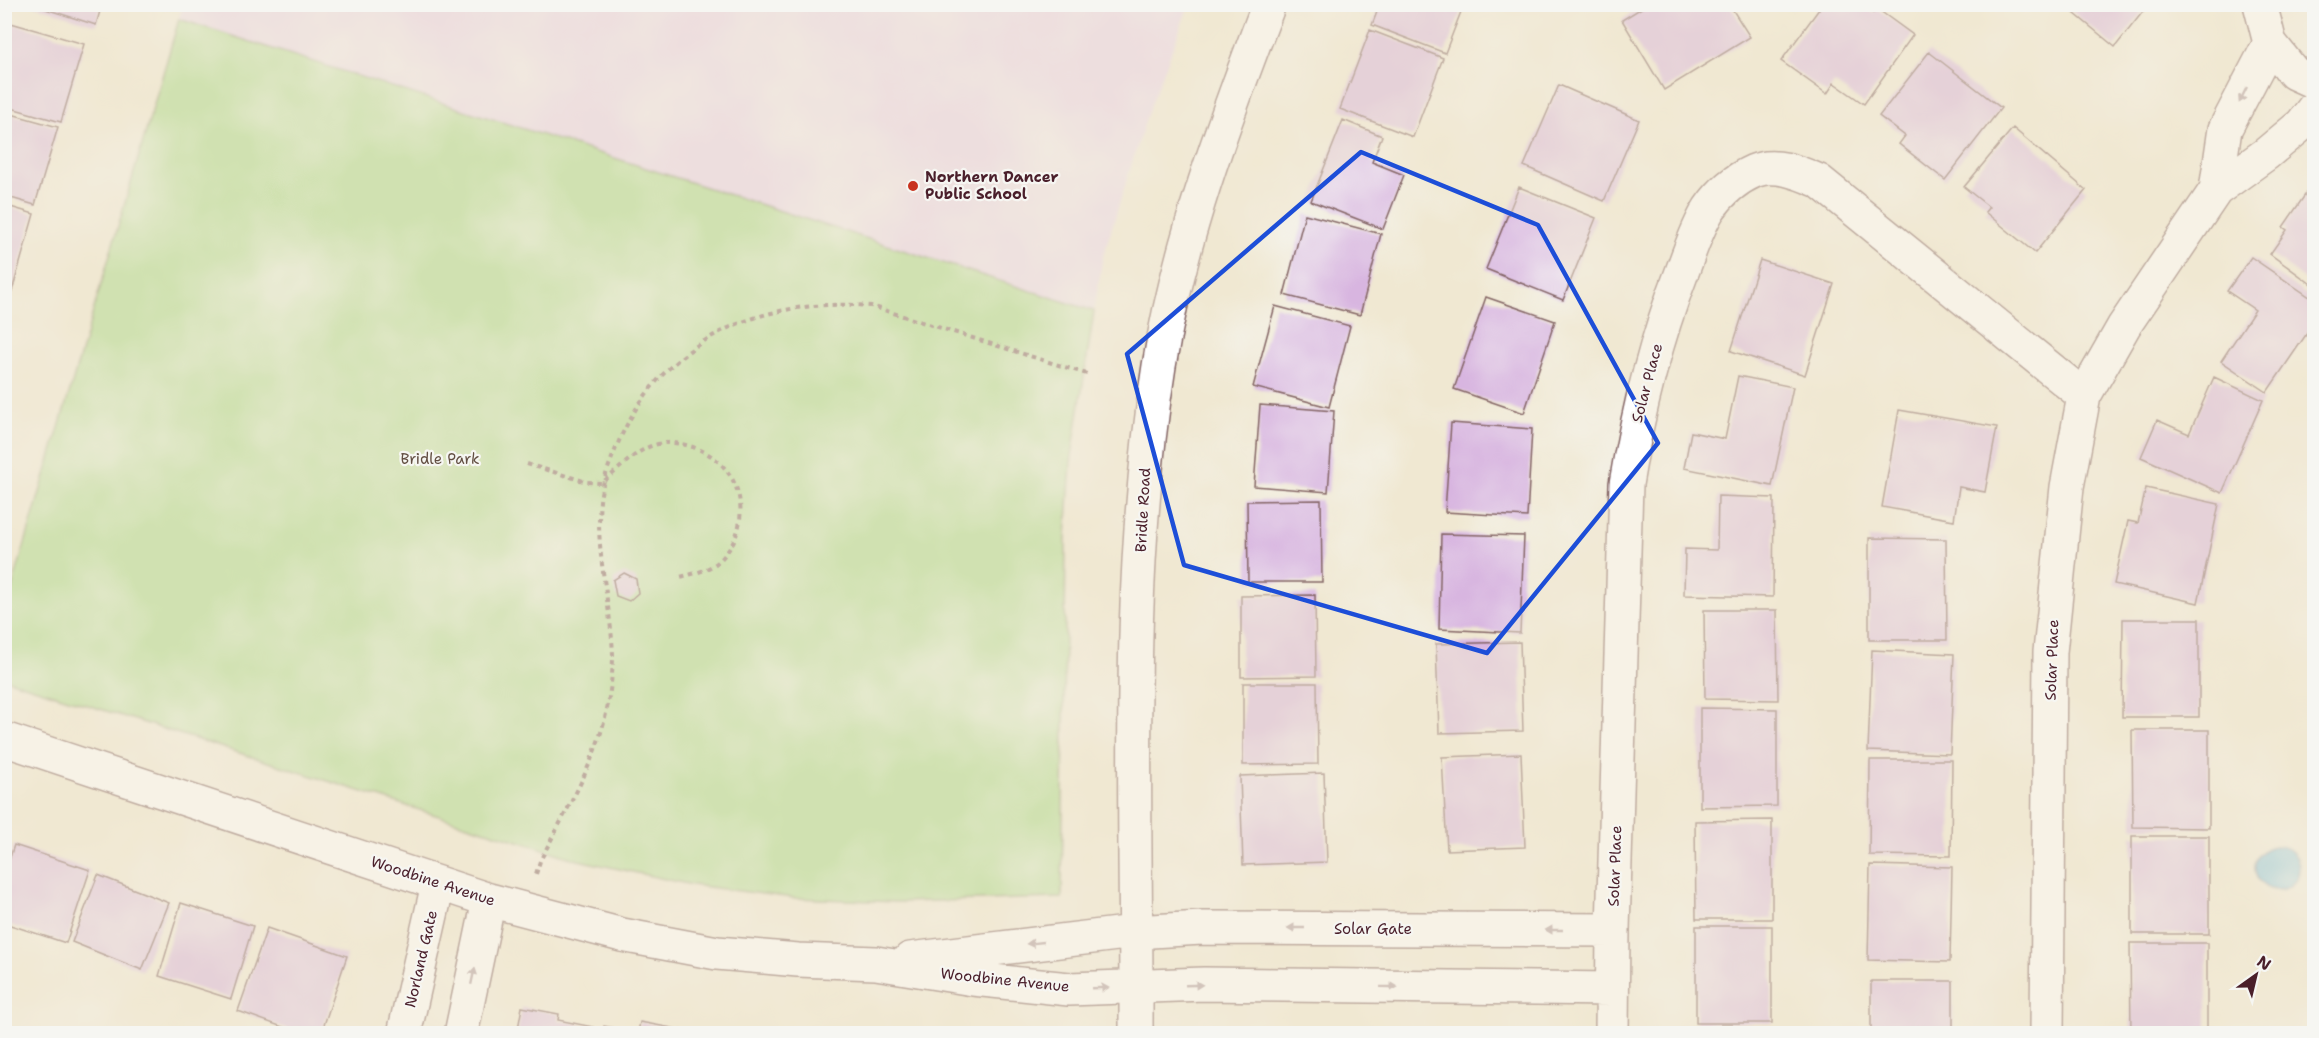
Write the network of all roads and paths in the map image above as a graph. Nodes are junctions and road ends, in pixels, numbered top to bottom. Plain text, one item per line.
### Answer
1 (1269, 4) edge
2 (2260, 4) edge
3 (2270, 43) junction
4 (2314, 82) edge
5 (2314, 108) edge
6 (2216, 190) junction
7 (1087, 374) dead end
8 (2084, 396) junction
9 (527, 464) dead end
10 (605, 480) junction
11 (680, 577) dead end
12 (4, 739) edge
13 (540, 861) dead end
14 (438, 884) junction
15 (489, 900) junction
16 (1613, 930) junction
17 (1134, 932) junction
18 (876, 963) junction
19 (1136, 987) junction
20 (1612, 989) junction
21 (404, 1034) edge
22 (461, 1034) edge
23 (1136, 1034) edge
24 (1612, 1034) edge
25 (2048, 1034) edge

1 - 17 street, Bridle Road
2 - 3 street
3 - 4 street
3 -> 6 street, Solar Place
5 - 6 street, Solar Place
6 - 8 street, Solar Place
7 - 10 path
8 - 16 street, Solar Place
8 - 25 street, Solar Place
9 - 10 path
10 - 11 path
10 - 13 path
12 - 14 street, Woodbine Avenue
14 - 15 street, Woodbine Avenue
14 - 21 street, Norland Gate
15 - 18 street, Woodbine Avenue
22 -> 15 street
16 -> 17 street, Solar Gate
16 - 20 street, Solar Place
17 -> 18 street, Woodbine Avenue
17 - 19 street, Bridle Road
18 -> 19 street, Woodbine Avenue
19 -> 20 street
19 - 23 street, Bridle Road
20 - 24 street, Solar Place

